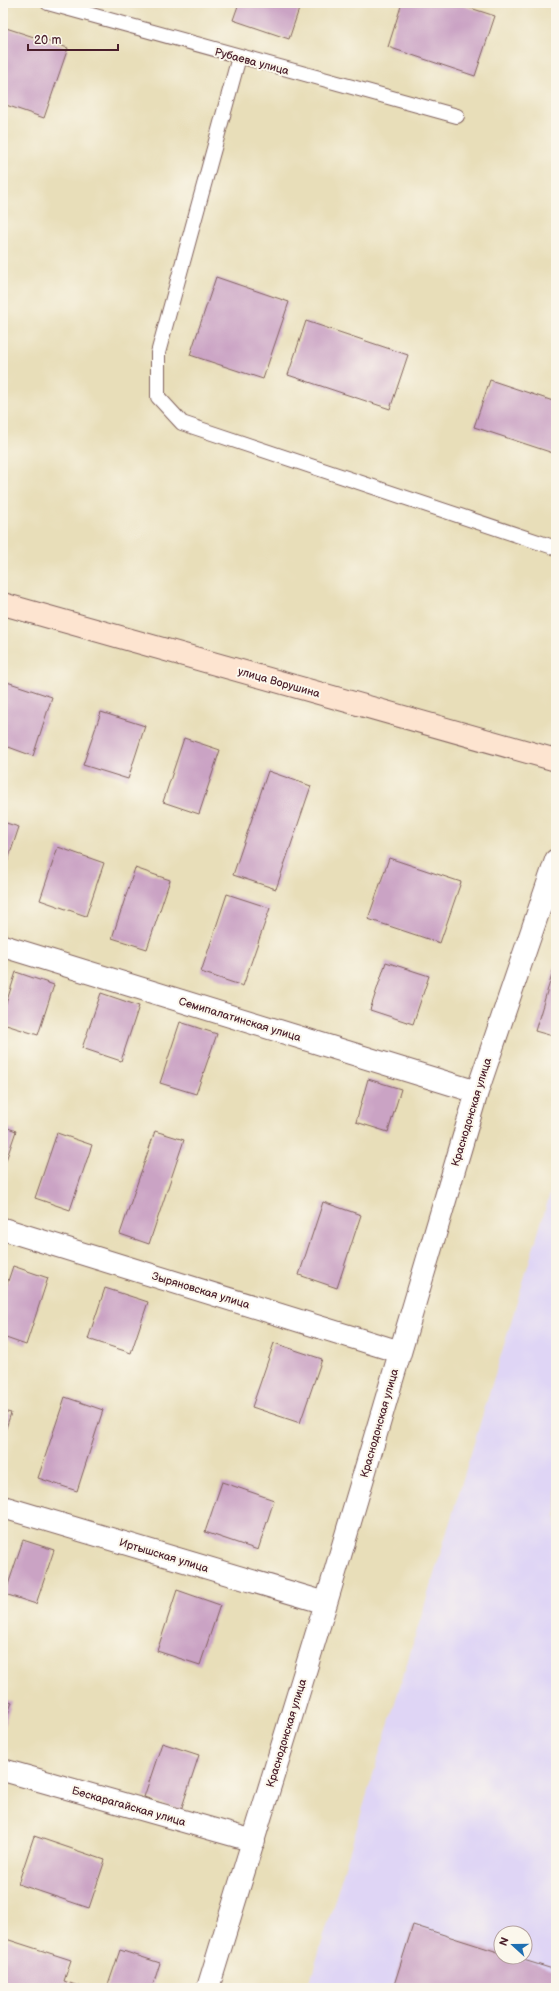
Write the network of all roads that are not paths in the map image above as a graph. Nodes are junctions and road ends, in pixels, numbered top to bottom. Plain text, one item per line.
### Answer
1 (48, 3) edge
2 (239, 57) junction
3 (457, 116) dead end
4 (556, 548) edge
5 (3, 604) edge
6 (556, 760) edge
7 (556, 860) edge
8 (3, 946) edge
9 (476, 1092) junction
10 (3, 1229) edge
11 (400, 1352) junction
12 (3, 1507) edge
13 (326, 1603) junction
14 (3, 1770) edge
15 (254, 1841) junction
16 (208, 1988) edge

1 - 2 lane, Рубаева улица
2 - 3 lane, Рубаева улица
2 - 4 lane
5 - 6 street, улица Ворушина
7 - 9 street, Краснодонская улица
8 - 9 street, Семипалатинская улица
9 - 11 street, Краснодонская улица
10 - 11 street, Зыряновская улица
11 - 13 street, Краснодонская улица
12 - 13 street, Иртышская улица
13 - 15 street, Краснодонская улица
14 - 15 street, Бескарагайская улица
15 - 16 street, Краснодонская улица

